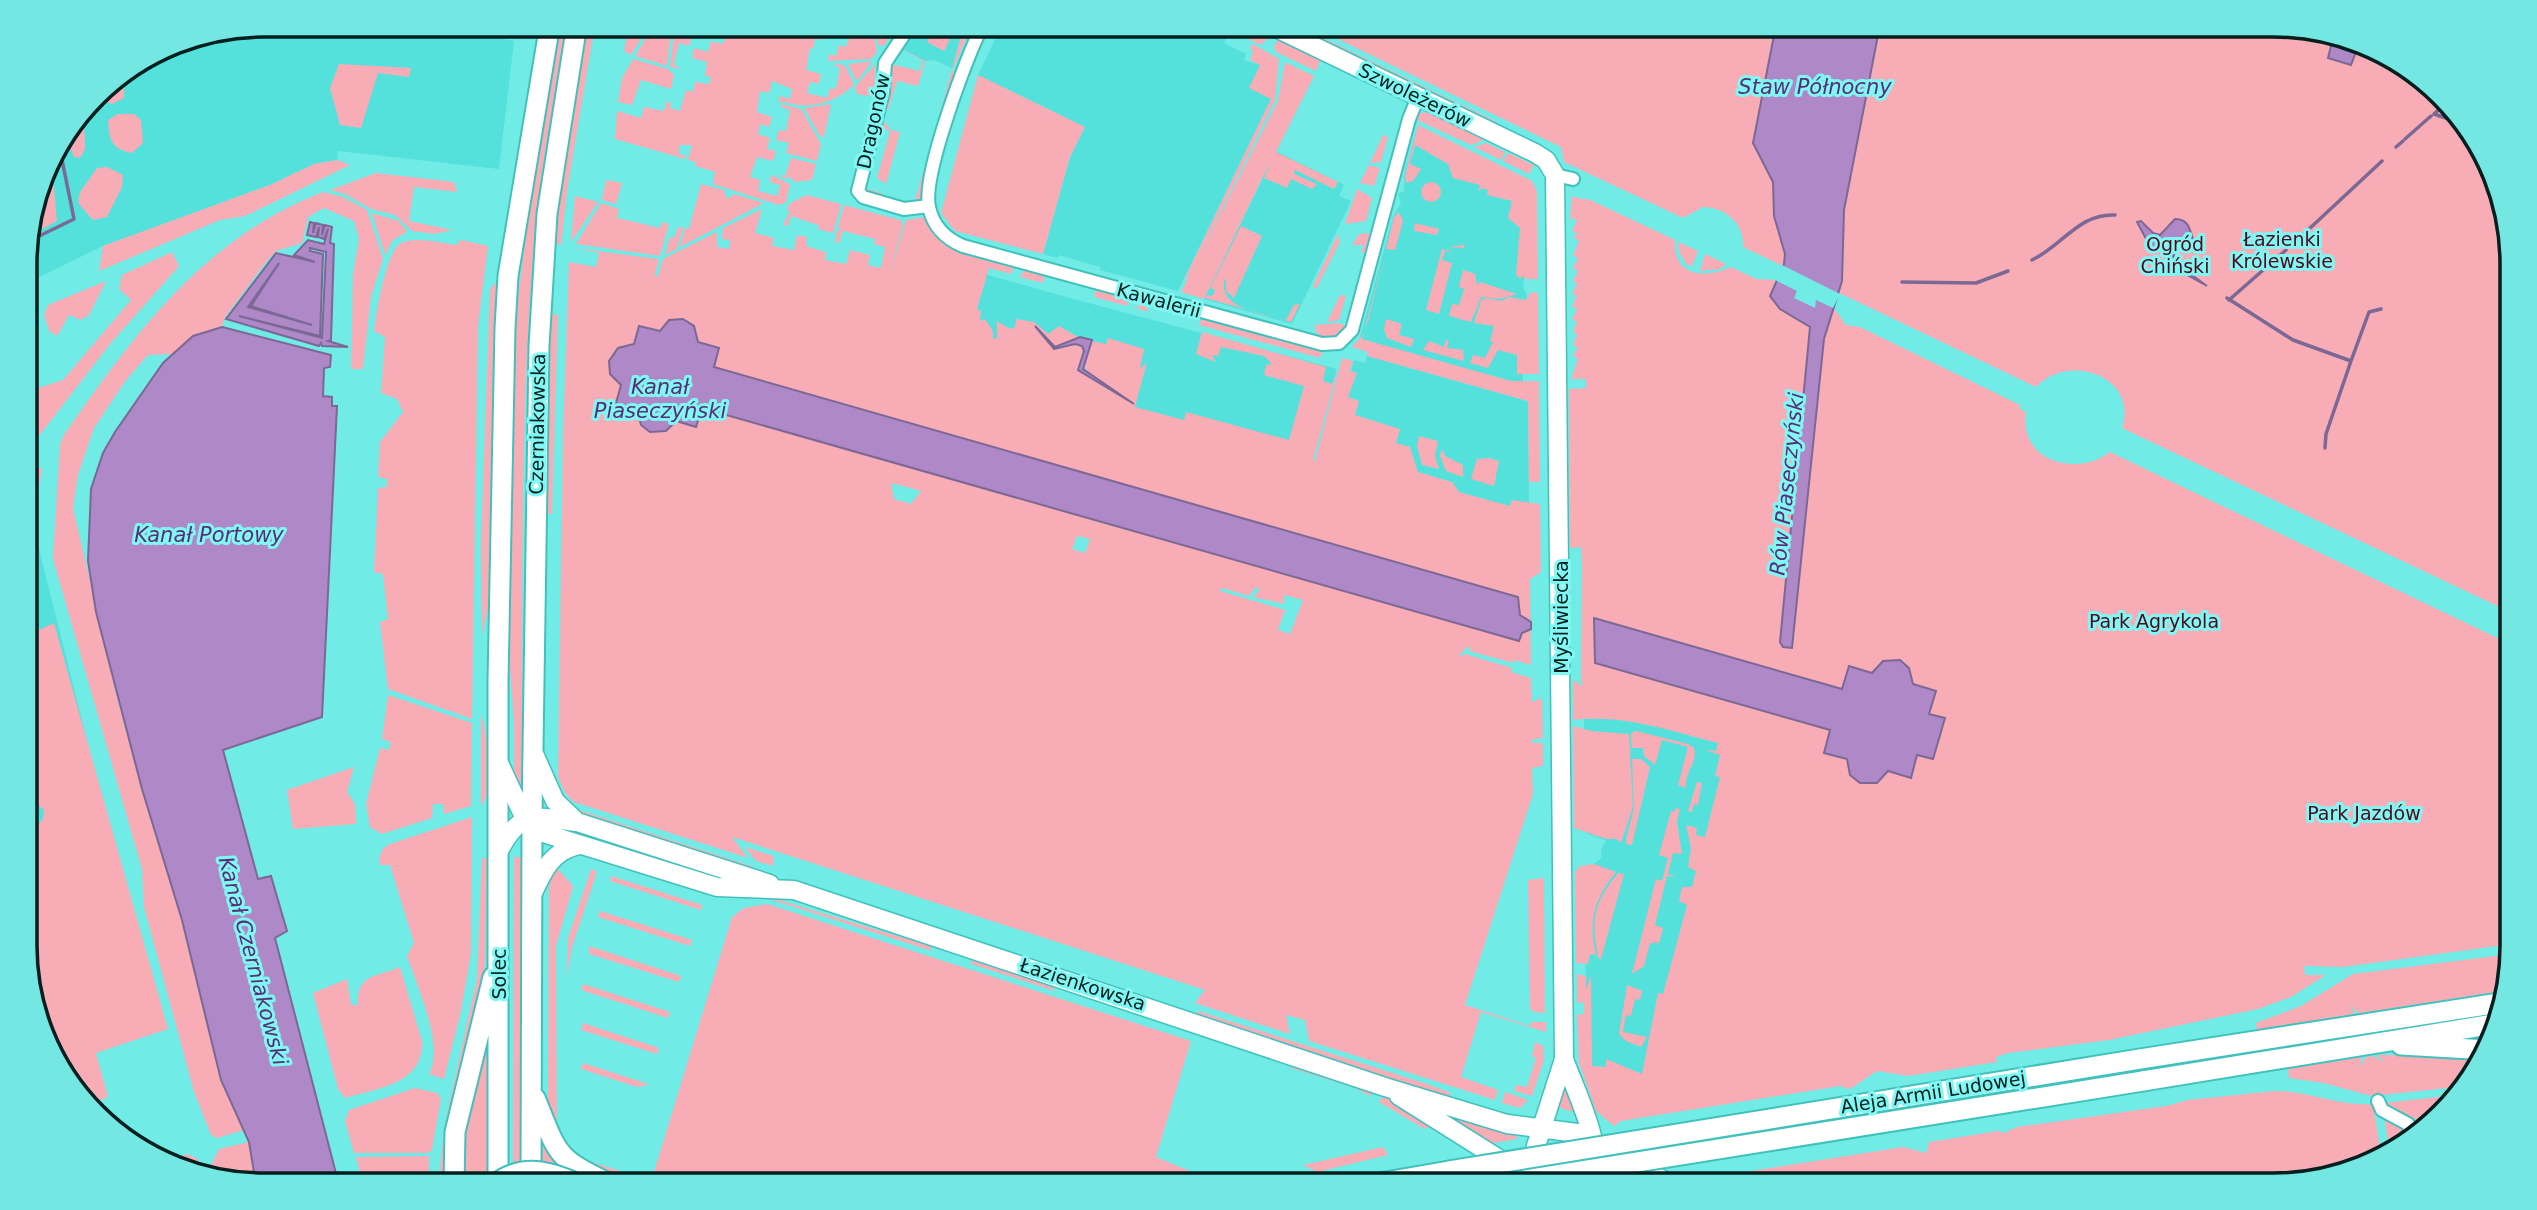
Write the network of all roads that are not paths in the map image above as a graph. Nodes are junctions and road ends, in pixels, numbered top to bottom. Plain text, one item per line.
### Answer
1 (548, 37) edge
2 (575, 37) edge
3 (903, 37) edge
4 (978, 37) edge
5 (1309, 37) edge
6 (1418, 97) junction
7 (1555, 175) junction
8 (1573, 179) dead end
9 (929, 206) junction
10 (533, 748) junction
11 (499, 762) junction
12 (529, 821) junction
13 (577, 822) junction
14 (580, 845) junction
15 (499, 851) junction
16 (780, 888) junction
17 (532, 895) junction
18 (500, 952) junction
19 (2493, 1004) edge
20 (2486, 1025) edge
21 (2376, 1042) junction
22 (2475, 1049) edge
23 (1564, 1059) junction
24 (1385, 1087) junction
25 (531, 1088) junction
26 (2378, 1101) dead end
27 (2409, 1127) edge
28 (1541, 1128) junction
29 (1592, 1140) junction
30 (454, 1173) edge
31 (496, 1173) edge
32 (520, 1173) edge
33 (531, 1173) edge
34 (548, 1173) edge
35 (589, 1173) edge
36 (1437, 1173) edge
37 (1521, 1173) edge
38 (1538, 1173) edge
39 (1569, 1173) edge
40 (1595, 1173) edge
41 (1651, 1173) edge

1 - 11 main road, Czerniakowska
2 - 10 main road, Czerniakowska
3 - 9 street, Dragonów
4 - 9 street
5 - 6 street, Szwoleżerów
6 - 7 street, Szwoleżerów
6 - 9 street, Kawalerii
7 - 8 street
7 - 23 street, Myśliwiecka
10 - 12 main road, Czerniakowska
10 - 13 street, Łazienkowska
11 - 12 street
11 - 15 main road, Solec
12 - 13 street, Łazienkowska
12 - 14 street, Łazienkowska
12 - 15 street
12 - 17 main road, Solec
13 - 16 street, Łazienkowska
14 - 16 street, Łazienkowska
14 - 17 street
15 - 18 main road, Solec
16 - 24 street, Łazienkowska
17 - 25 main road, Solec
18 - 30 main road
18 - 31 main road, Solec
19 - 36 main road, Aleja Armii Ludowej, bridge
20 - 21 main road, Aleja Armii Ludowej
21 - 22 main road
21 - 39 main road, Aleja Armii Ludowej, bridge
23 - 28 street, Myśliwiecka
23 - 29 street, Myśliwiecka
24 - 28 street, Łazienkowska
24 - 37 street, Łazienkowska
25 - 33 main road, Solec
25 - 35 main road
26 - 27 street
28 - 29 street, Łazienkowska
28 - 38 street, Myśliwiecka
29 - 40 street, Myśliwiecka
29 - 41 street
32 - 34 main road, bridge

